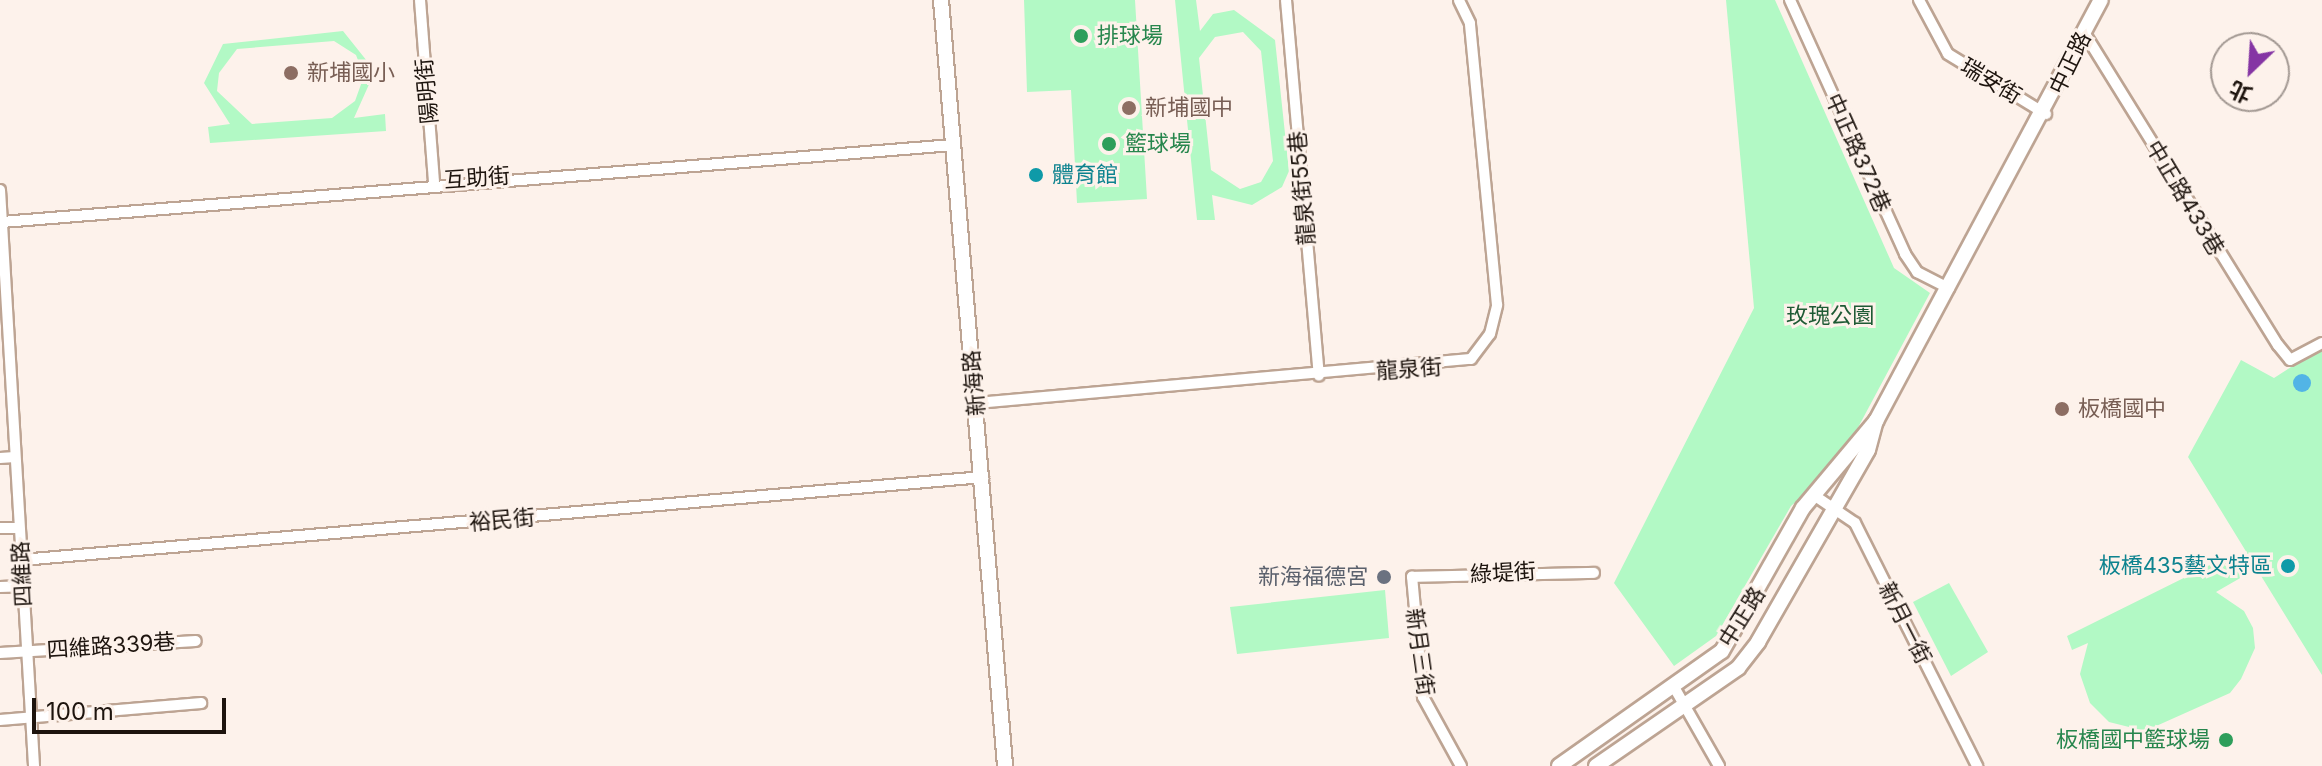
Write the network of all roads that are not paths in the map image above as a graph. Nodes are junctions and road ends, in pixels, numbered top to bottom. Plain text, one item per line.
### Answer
1 (420, 0) edge
2 (941, 0) edge
3 (1286, 0) edge
4 (1459, 0) edge
5 (1790, 0) edge
6 (1919, 0) edge
7 (2101, 0) edge
8 (2085, 34) junction
9 (2046, 114) junction
10 (953, 145) junction
11 (434, 181) junction
12 (0, 190) edge
13 (2, 222) junction
14 (2, 267) edge
15 (1949, 288) junction
16 (4, 330) edge
17 (2322, 343) edge
18 (1319, 376) junction
19 (976, 403) junction
20 (1876, 421) junction
21 (15, 457) junction
22 (0, 458) edge
23 (983, 477) junction
24 (1815, 496) junction
25 (1834, 505) junction
26 (0, 528) edge
27 (19, 528) junction
28 (21, 560) junction
29 (1594, 573) dead end
30 (1412, 577) joint
31 (23, 586) junction
32 (0, 587) edge
33 (196, 641) dead end
34 (27, 651) junction
35 (0, 653) edge
36 (1674, 687) junction
37 (201, 703) dead end
38 (1688, 706) junction
39 (31, 719) junction
40 (0, 720) edge
41 (34, 766) edge
42 (1005, 766) edge
43 (1461, 766) edge
44 (1559, 766) edge
45 (1596, 766) edge
46 (1719, 766) edge
47 (1977, 766) edge

1 - 11 street, 陽明街
2 - 10 main road, 新海路
3 - 18 street, 龍泉街55巷
4 - 18 street, 龍泉街
5 - 15 street, 中正路372巷
6 - 9 street, 瑞安街
7 - 8 main road, 中正路
8 - 9 main road, 中正路
8 - 17 street, 中正路433巷
9 - 15 main road, 中正路
10 - 11 street, 互助街
10 - 19 main road, 新海路
11 - 13 street, 互助街
12 - 13 street, 四維路
13 - 14 street, 四維路
14 - 16 street, 四維路
15 - 20 main road, 中正路
16 - 21 street, 四維路
18 - 19 street, 龍泉街
19 - 23 main road, 新海路
20 - 24 main road, 中正路
20 - 25 main road, 中正路
21 - 22 street
21 - 27 street, 四維路
23 - 28 street, 裕民街
23 - 42 main road, 新海路
24 - 25 street, 新月一街
24 - 36 main road, 中正路
25 - 38 main road, 中正路
25 - 47 street, 新月一街
26 - 27 street
27 - 28 street, 四維路
28 - 31 street, 四維路
29 - 30 street, 綠堤街
30 - 43 street, 新月三街
31 - 32 street
31 - 34 street, 四維路
33 - 34 street, 四維路339巷
34 - 35 street, 四維路339巷
34 - 39 street, 四維路
36 - 38 street
36 - 44 main road, 中正路
37 - 39 street
38 - 45 main road, 中正路
38 - 46 street
39 - 40 street
39 - 41 street, 四維路

